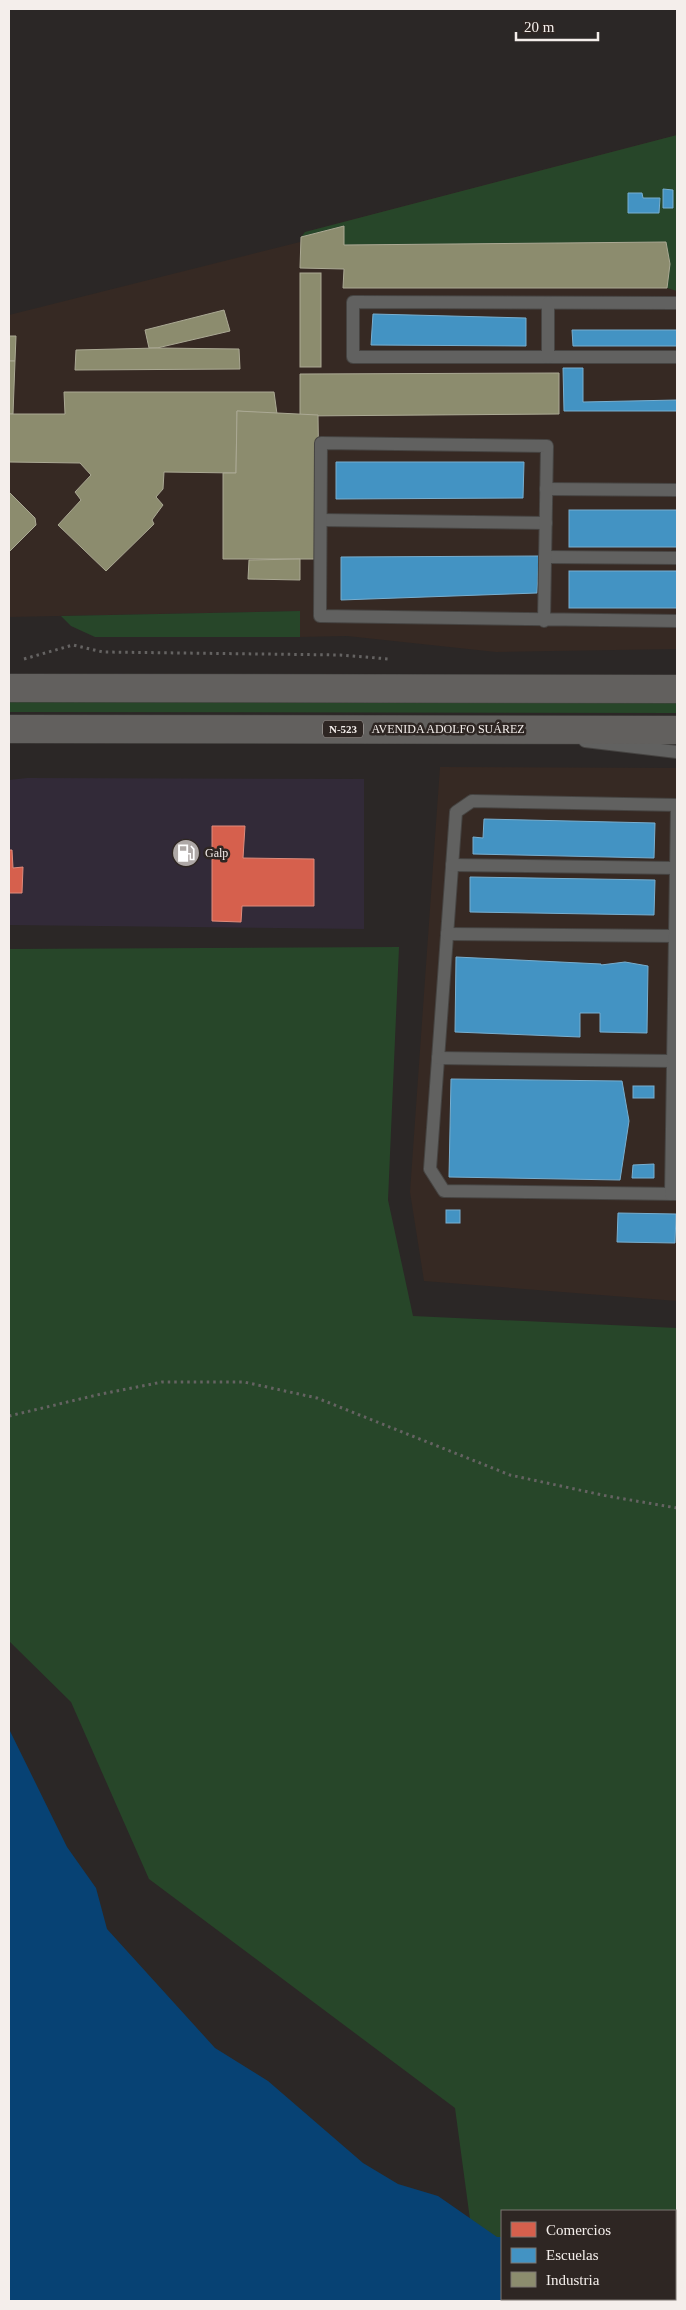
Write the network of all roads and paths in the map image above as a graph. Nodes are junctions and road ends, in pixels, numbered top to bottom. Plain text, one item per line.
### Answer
1 (548, 303) junction
2 (677, 303) edge
3 (548, 357) junction
4 (677, 357) edge
5 (546, 489) junction
6 (677, 490) edge
7 (320, 520) junction
8 (546, 523) junction
9 (545, 557) junction
10 (677, 558) edge
11 (544, 621) junction
12 (677, 621) edge
13 (398, 659) dead end
14 (18, 660) dead end
15 (9, 688) edge
16 (677, 689) edge
17 (9, 729) edge
18 (488, 729) junction
19 (677, 730) edge
20 (677, 752) edge
21 (677, 805) edge
22 (452, 865) junction
23 (676, 868) junction
24 (447, 934) junction
25 (676, 936) edge
26 (438, 1058) junction
27 (672, 1061) junction
28 (674, 1194) edge
29 (9, 1416) edge
30 (677, 1508) edge

1 - 2 lane
1 - 3 lane
1 - 3 lane
3 - 4 lane
5 - 6 lane
5 - 7 lane
5 - 8 lane
7 - 8 lane
7 - 11 lane
8 - 9 lane
9 - 10 lane
9 - 11 lane
11 - 12 lane
13 - 14 path
15 - 16 highway
17 - 18 highway, AVENIDA ADOLFO SUÁREZ / N-523
18 - 19 highway, AVENIDA ADOLFO SUÁREZ / N-523
18 - 20 lane
21 - 22 lane
21 - 23 lane
22 - 23 lane
22 - 24 lane
23 - 25 lane
24 - 25 lane
24 - 26 lane
25 - 27 lane
26 - 27 lane
26 - 28 lane
27 - 28 lane
29 - 30 path

